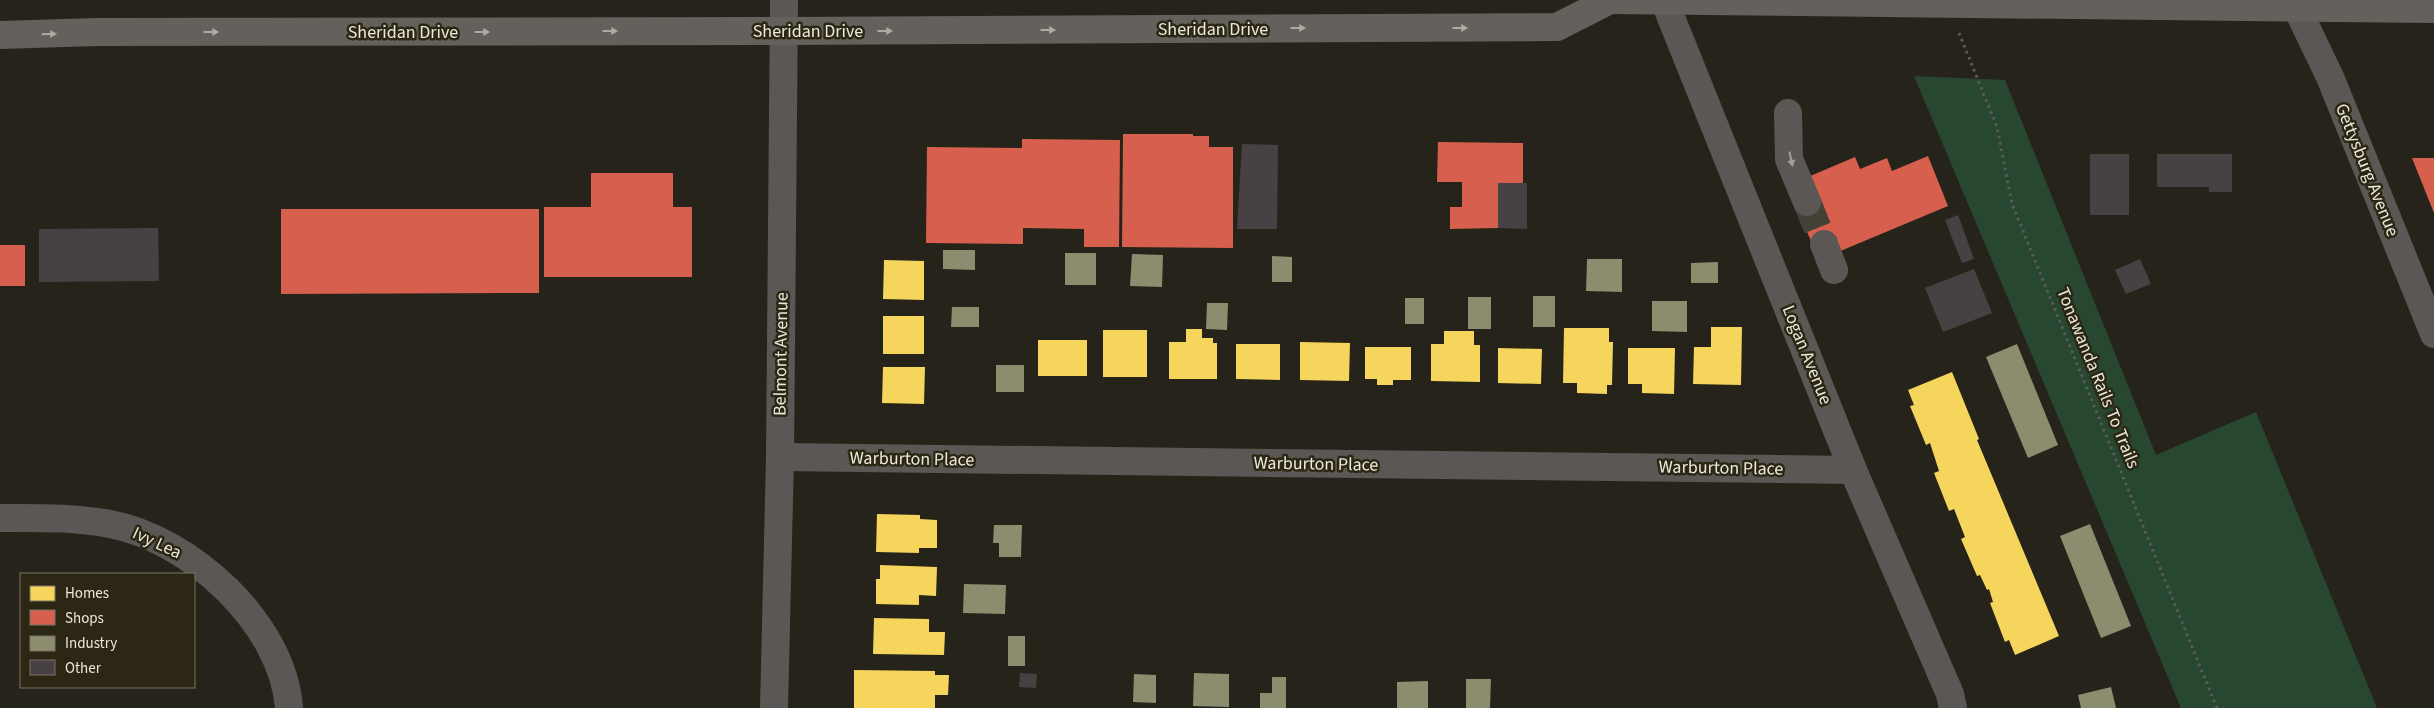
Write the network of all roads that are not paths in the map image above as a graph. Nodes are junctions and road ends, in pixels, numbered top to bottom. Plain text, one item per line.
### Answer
1 (784, 0) edge
2 (1609, 0) edge
3 (1664, 0) edge
4 (2295, 4) edge
5 (2434, 9) edge
6 (784, 32) junction
7 (0, 35) edge
8 (1788, 113) dead end
9 (1807, 202) tunnel mouth
10 (1824, 244) tunnel mouth
11 (1834, 270) dead end
12 (2434, 334) edge
13 (780, 457) junction
14 (1853, 470) junction
15 (0, 518) edge
16 (289, 708) edge
17 (774, 708) edge
18 (1953, 708) edge

1 - 6 street, Belmont Avenue
2 - 3 main road, Sheridan Drive
6 -> 2 main road, Sheridan Drive
3 - 4 main road, Sheridan Drive
3 - 14 street, Logan Avenue
4 - 5 main road, Sheridan Drive
4 - 12 street, Gettysburg Avenue
7 -> 6 main road, Sheridan Drive
6 - 13 street, Belmont Avenue
8 -> 9 street
10 - 11 street
13 - 14 street, Warburton Place
13 - 17 street, Belmont Avenue
14 - 18 street, Logan Avenue
15 - 16 street, Ivy Lea

